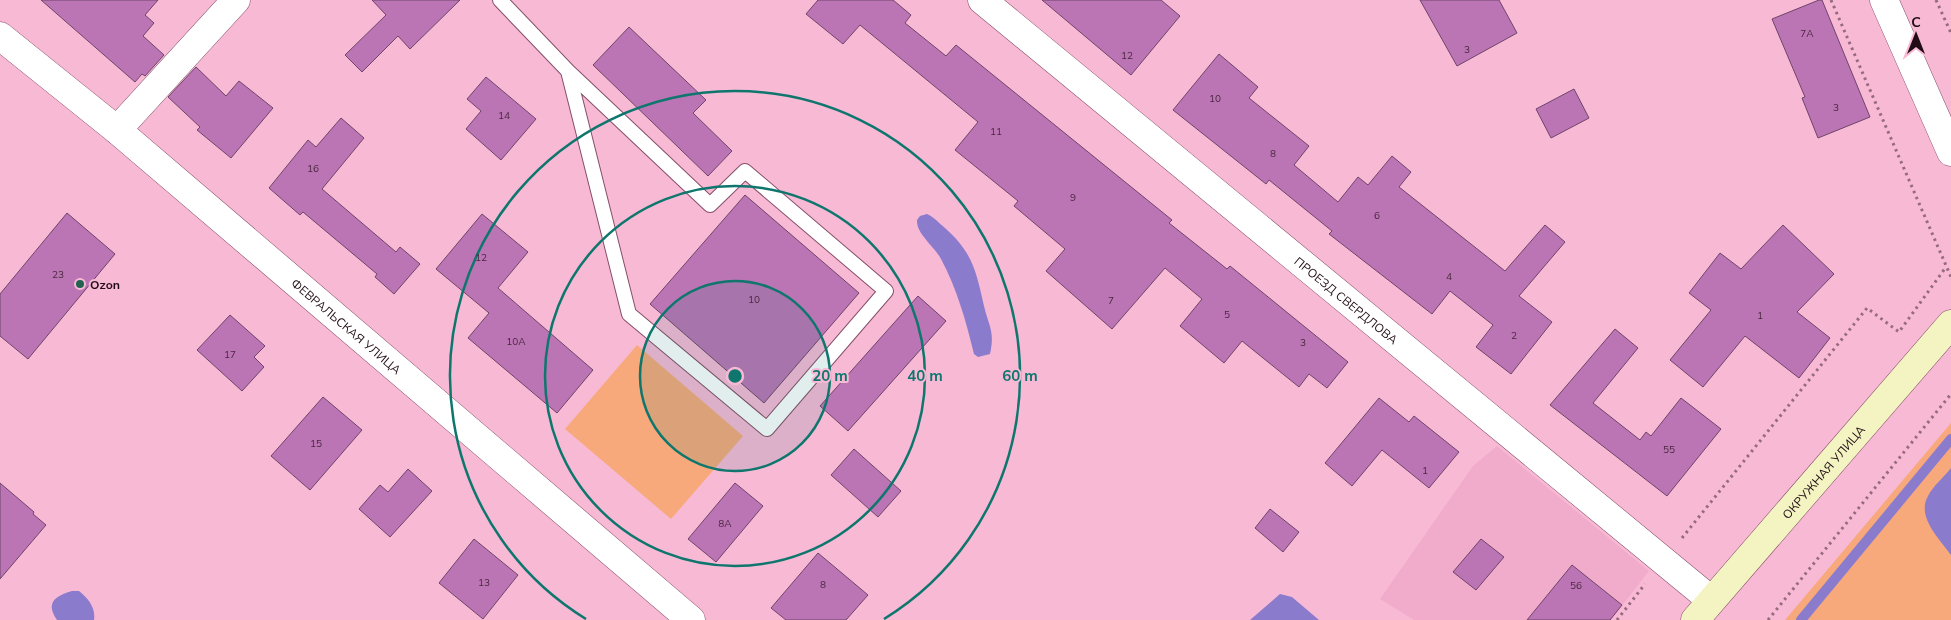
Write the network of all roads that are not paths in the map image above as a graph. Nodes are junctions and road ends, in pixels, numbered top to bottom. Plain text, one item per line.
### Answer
1 (236, 0) edge
2 (500, 0) edge
3 (982, 0) edge
4 (1884, 0) edge
5 (0, 36) edge
6 (568, 71) junction
7 (117, 130) junction
8 (1951, 152) edge
9 (1951, 324) edge
10 (1703, 610) edge
11 (692, 620) edge

1 - 7 street
2 - 6 lane
3 - 10 street, ПРОЕЗД СВЕРДЛОВА
4 - 8 street
5 - 7 street, ФЕВРАЛЬСКАЯ УЛИЦА
6 - 6 lane
7 - 11 street, ФЕВРАЛЬСКАЯ УЛИЦА
9 - 10 main road, ОКРУЖНАЯ УЛИЦА

